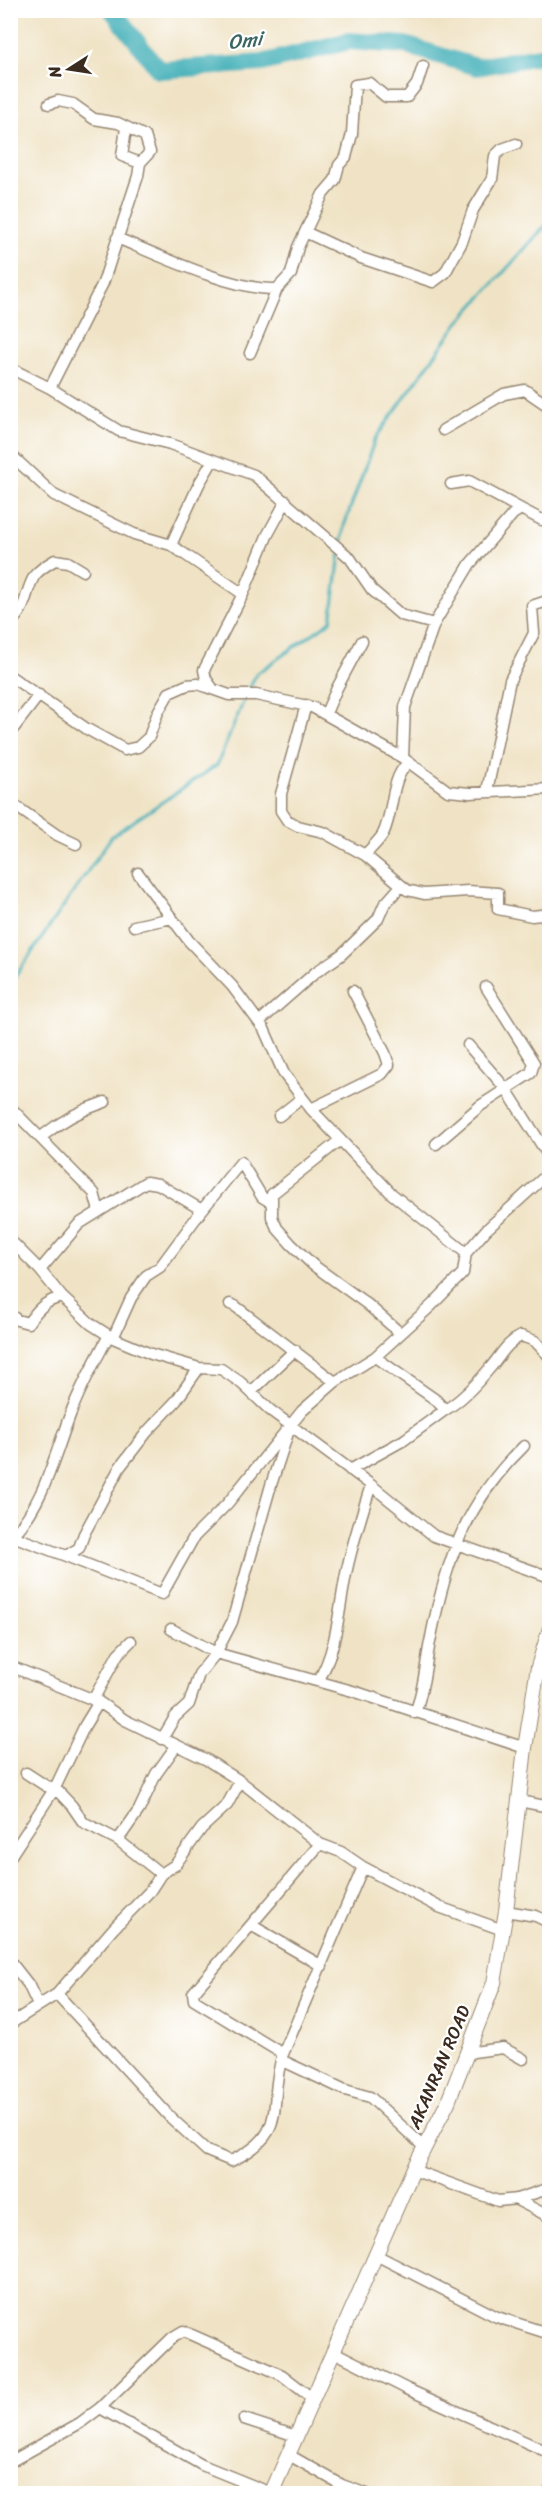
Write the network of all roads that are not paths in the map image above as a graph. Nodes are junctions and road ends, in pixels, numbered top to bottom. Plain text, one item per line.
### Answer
1 (423, 66) dead end
2 (49, 104) dead end
3 (126, 129) junction
4 (516, 144) dead end
5 (140, 164) junction
6 (305, 232) junction
7 (117, 238) junction
8 (277, 289) junction
9 (250, 353) dead end
10 (10, 368) edge
11 (50, 388) junction
12 (549, 407) edge
13 (443, 430) dead end
14 (10, 454) edge
15 (213, 460) junction
16 (451, 484) dead end
17 (286, 501) junction
18 (521, 509) junction
19 (549, 517) edge
20 (171, 545) junction
21 (83, 571) dead end
22 (243, 594) junction
23 (549, 600) edge
24 (10, 623) edge
25 (434, 624) junction
26 (362, 641) dead end
27 (10, 676) edge
28 (213, 689) junction
29 (39, 695) junction
30 (306, 705) junction
31 (326, 714) junction
32 (10, 733) edge
33 (405, 761) junction
34 (549, 789) edge
35 (487, 791) junction
36 (10, 806) edge
37 (76, 844) dead end
38 (365, 855) junction
39 (138, 873) dead end
40 (400, 887) junction
41 (549, 914) edge
42 (172, 918) junction
43 (134, 926) dead end
44 (486, 987) dead end
45 (353, 991) dead end
46 (259, 1022) junction
47 (468, 1045) dead end
48 (506, 1089) junction
49 (302, 1098) junction
50 (105, 1102) dead end
51 (10, 1107) edge
52 (311, 1109) junction
53 (279, 1116) dead end
54 (41, 1137) junction
55 (339, 1141) junction
56 (436, 1144) dead end
57 (549, 1158) edge
58 (549, 1172) edge
59 (272, 1203) junction
60 (202, 1210) junction
61 (99, 1211) junction
62 (10, 1240) edge
63 (466, 1252) junction
64 (40, 1270) junction
65 (62, 1297) junction
66 (230, 1304) dead end
67 (10, 1314) edge
68 (400, 1333) junction
69 (111, 1336) junction
70 (295, 1350) junction
71 (375, 1357) junction
72 (549, 1357) edge
73 (199, 1368) junction
74 (334, 1382) junction
75 (251, 1392) junction
76 (445, 1410) junction
77 (291, 1425) junction
78 (525, 1446) dead end
79 (350, 1470) junction
80 (370, 1485) junction
81 (12, 1536) edge
82 (455, 1545) junction
83 (66, 1556) junction
84 (549, 1577) edge
85 (549, 1628) edge
86 (171, 1629) dead end
87 (131, 1641) dead end
88 (216, 1653) junction
89 (10, 1666) edge
90 (318, 1681) junction
91 (96, 1701) junction
92 (415, 1713) junction
93 (162, 1739) junction
94 (177, 1746) junction
95 (525, 1748) junction
96 (26, 1773) dead end
97 (240, 1781) junction
98 (55, 1788) junction
99 (519, 1801) junction
100 (549, 1807) edge
101 (118, 1840) junction
102 (320, 1844) junction
103 (10, 1857) edge
104 (363, 1867) junction
105 (161, 1874) junction
106 (506, 1911) junction
107 (549, 1923) edge
108 (251, 1925) junction
109 (503, 1930) junction
110 (10, 1961) edge
111 (322, 1966) junction
112 (57, 1994) junction
113 (38, 2005) junction
114 (10, 2024) edge
115 (466, 2053) junction
116 (282, 2057) junction
117 (523, 2059) dead end
118 (424, 2147) junction
119 (413, 2170) junction
120 (549, 2188) edge
121 (515, 2199) junction
122 (549, 2217) edge
123 (376, 2255) junction
124 (549, 2334) edge
125 (334, 2352) junction
126 (313, 2399) junction
127 (100, 2408) junction
128 (244, 2420) dead end
129 (296, 2436) junction
130 (549, 2453) edge
131 (289, 2455) junction
132 (10, 2462) edge
133 (549, 2489) edge
134 (271, 2493) edge
135 (367, 2493) edge
136 (548, 2493) edge

1 - 6 street
2 - 3 street
3 - 5 street
3 - 5 street
4 - 6 street
5 - 7 street
6 - 8 street
7 - 8 street
7 - 11 street
8 - 9 street
10 - 11 street
11 - 15 street
12 - 13 street
14 - 20 street
15 - 17 street
15 - 20 street
16 - 18 street
17 - 22 street
17 - 25 street
18 - 19 street
18 - 25 street
20 - 22 street
21 - 24 street
22 - 28 street
23 - 35 street
25 - 33 street
26 - 31 street
27 - 29 street
28 - 29 street
28 - 30 street
29 - 32 street
30 - 31 street
30 - 38 street
31 - 33 street
33 - 35 street
33 - 38 street
34 - 35 street
36 - 37 street
38 - 40 street
39 - 42 street
40 - 41 street
40 - 46 street
42 - 43 street
42 - 46 street
44 - 48 street
45 - 52 street
46 - 49 street
47 - 48 street
48 - 56 street
48 - 57 street
49 - 52 street
49 - 53 street
50 - 54 street
51 - 54 street
52 - 55 street
54 - 61 street
55 - 59 street
55 - 63 street
58 - 63 street
59 - 60 street
59 - 68 street
60 - 61 street
60 - 69 street
61 - 64 street
62 - 64 street
63 - 68 street
64 - 65 street
65 - 67 street
65 - 69 street
66 - 70 street
68 - 71 street
69 - 73 street
69 - 81 street
70 - 74 street
70 - 75 street
71 - 74 street
71 - 76 street
72 - 76 street
73 - 75 street
73 - 83 street
74 - 77 street
75 - 77 street
76 - 79 street
77 - 79 street
77 - 83 street
77 - 88 street
78 - 82 street
79 - 80 street
80 - 82 street
80 - 90 street
81 - 83 street
82 - 84 street
82 - 92 street
85 - 95 main road, AKANRAN ROAD
86 - 88 street
87 - 91 street
88 - 90 street
88 - 93 street
89 - 91 street
90 - 92 street
91 - 93 street
91 - 98 street
92 - 95 street
93 - 94 street
94 - 97 street
94 - 101 street
95 - 99 main road, AKANRAN ROAD
96 - 98 street
97 - 102 street
97 - 105 street
98 - 101 street
98 - 103 street
99 - 100 street
99 - 106 main road, AKANRAN ROAD
101 - 105 street
102 - 104 street
102 - 108 street
104 - 109 street
104 - 111 street
105 - 112 street
106 - 107 street
106 - 109 main road, AKANRAN ROAD
108 - 111 street
108 - 116 street
109 - 115 main road, AKANRAN ROAD
110 - 113 street
111 - 116 street
112 - 113 street
112 - 116 street
113 - 114 street
115 - 117 street
115 - 118 main road, AKANRAN ROAD
116 - 118 street
118 - 119 main road, AKANRAN ROAD
119 - 121 street
119 - 123 main road, AKANRAN ROAD
120 - 121 street
121 - 122 street
123 - 124 street
123 - 125 main road, AKANRAN ROAD
125 - 126 main road, AKANRAN ROAD
125 - 130 street
126 - 127 street
126 - 129 main road, AKANRAN ROAD
127 - 132 street
127 - 134 street
128 - 129 street
129 - 131 main road, AKANRAN ROAD
131 - 134 main road, AKANRAN ROAD
131 - 135 street
133 - 136 street

